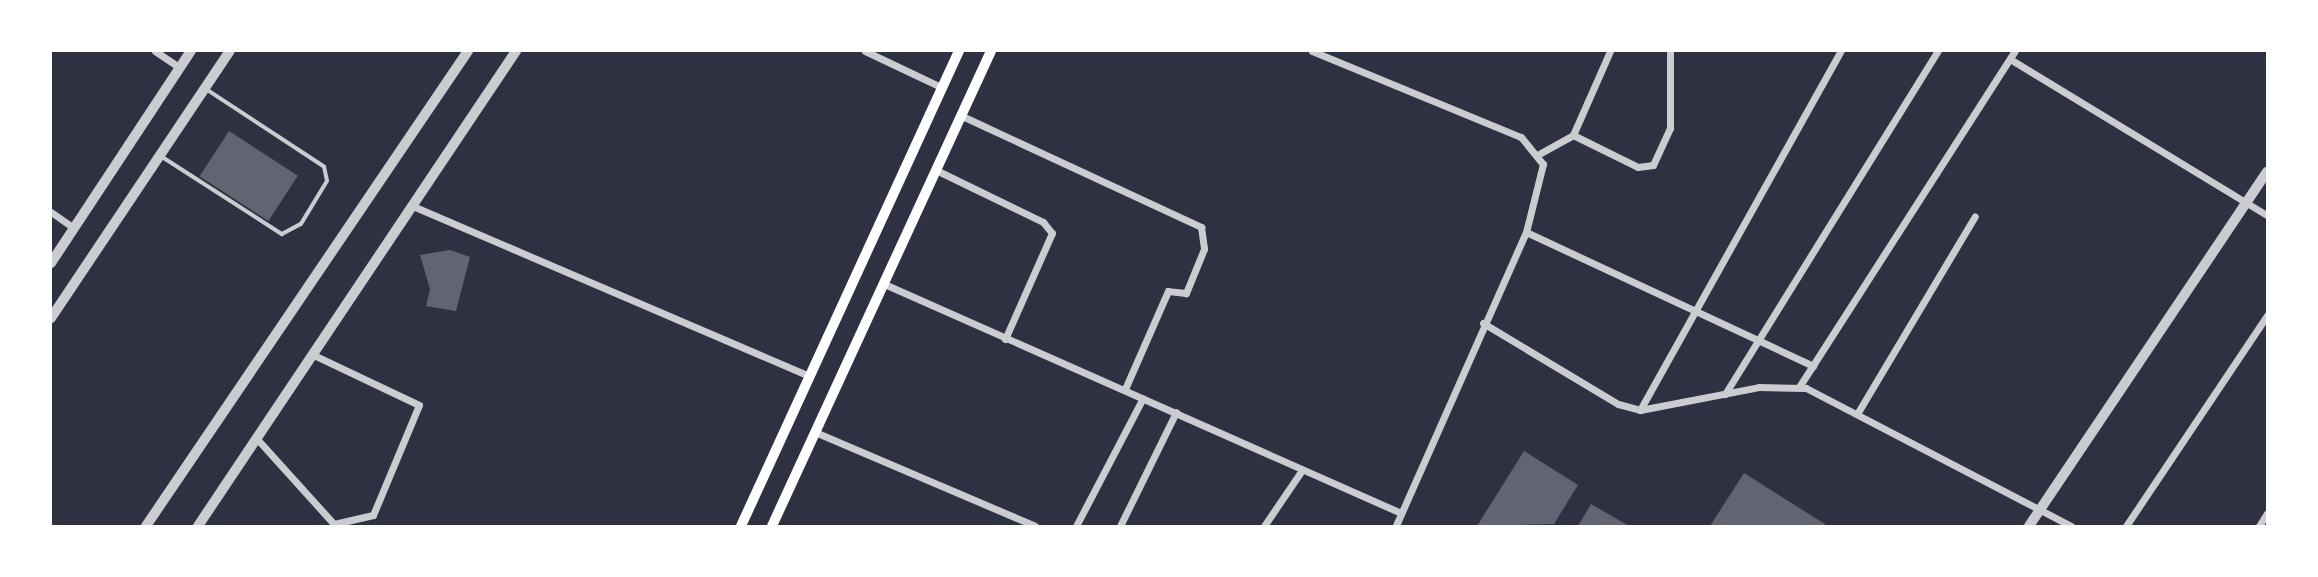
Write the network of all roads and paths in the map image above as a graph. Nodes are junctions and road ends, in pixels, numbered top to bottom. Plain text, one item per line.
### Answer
1 (155, 51) edge
2 (191, 51) edge
3 (230, 51) edge
4 (468, 51) edge
5 (516, 51) edge
6 (865, 51) edge
7 (959, 51) edge
8 (991, 51) edge
9 (1312, 51) edge
10 (1610, 51) edge
11 (1670, 51) edge
12 (1841, 51) edge
13 (1938, 51) edge
14 (2015, 51) edge
15 (2010, 59) junction
16 (180, 68) junction
17 (943, 88) junction
18 (205, 89) junction
19 (962, 116) junction
20 (1573, 135) junction
21 (1539, 154) junction
22 (160, 155) junction
23 (938, 171) junction
24 (2267, 172) edge
25 (2246, 203) junction
26 (415, 207) junction
27 (51, 212) edge
28 (2267, 215) edge
29 (1975, 216) dead end
30 (74, 228) junction
31 (1526, 232) junction
32 (51, 263) edge
33 (881, 283) junction
34 (1694, 307) junction
35 (2267, 315) edge
36 (51, 318) edge
37 (1483, 323) junction
38 (1759, 336) junction
39 (1005, 339) junction
40 (316, 356) junction
41 (1813, 366) junction
42 (809, 376) junction
43 (1799, 387) junction
44 (1125, 388) junction
45 (1725, 394) junction
46 (1143, 398) junction
47 (1640, 410) junction
48 (1176, 412) junction
49 (1857, 414) junction
50 (815, 432) junction
51 (258, 440) junction
52 (1302, 470) junction
53 (2039, 512) junction
54 (1401, 513) junction
55 (2267, 513) edge
56 (146, 526) edge
57 (198, 526) edge
58 (741, 526) edge
59 (774, 526) edge
60 (1035, 526) edge
61 (1076, 526) edge
62 (1120, 526) edge
63 (1264, 526) edge
64 (1396, 526) edge
65 (2029, 526) edge
66 (2071, 526) edge
67 (2126, 526) edge
68 (2259, 526) edge

1 - 16 street
2 - 16 street
3 - 18 street
4 - 56 street
5 - 26 street
6 - 17 street
7 - 17 main road
8 - 19 main road
9 - 21 street
10 - 20 street
11 - 20 street
12 - 34 street
13 - 38 street
14 - 15 street
15 - 25 street
15 - 41 street
16 - 30 street
17 - 42 main road
18 - 22 street
18 - 22 lane
19 - 23 main road
19 - 44 street
20 - 21 street
21 - 31 street
22 - 36 street
23 - 33 main road
23 - 39 street
24 - 25 street
25 - 28 street
25 - 53 street
26 - 40 street
26 - 42 street
27 - 30 street
29 - 49 street
30 - 32 street
31 - 34 street
31 - 37 street
33 - 39 street
33 - 50 main road
34 - 38 street
34 - 47 street
35 - 67 street
37 - 47 street
37 - 54 street
38 - 41 street
38 - 45 street
39 - 44 street
40 - 51 street
40 - 51 street
41 - 43 street
42 - 58 main road
43 - 45 street
43 - 49 street
44 - 46 street
45 - 47 street
46 - 48 street
46 - 61 street
48 - 52 street
48 - 62 street
49 - 53 street
50 - 59 main road
50 - 60 street
51 - 57 street
52 - 54 street
52 - 63 street
53 - 65 street
53 - 66 street
54 - 64 street
55 - 68 street

